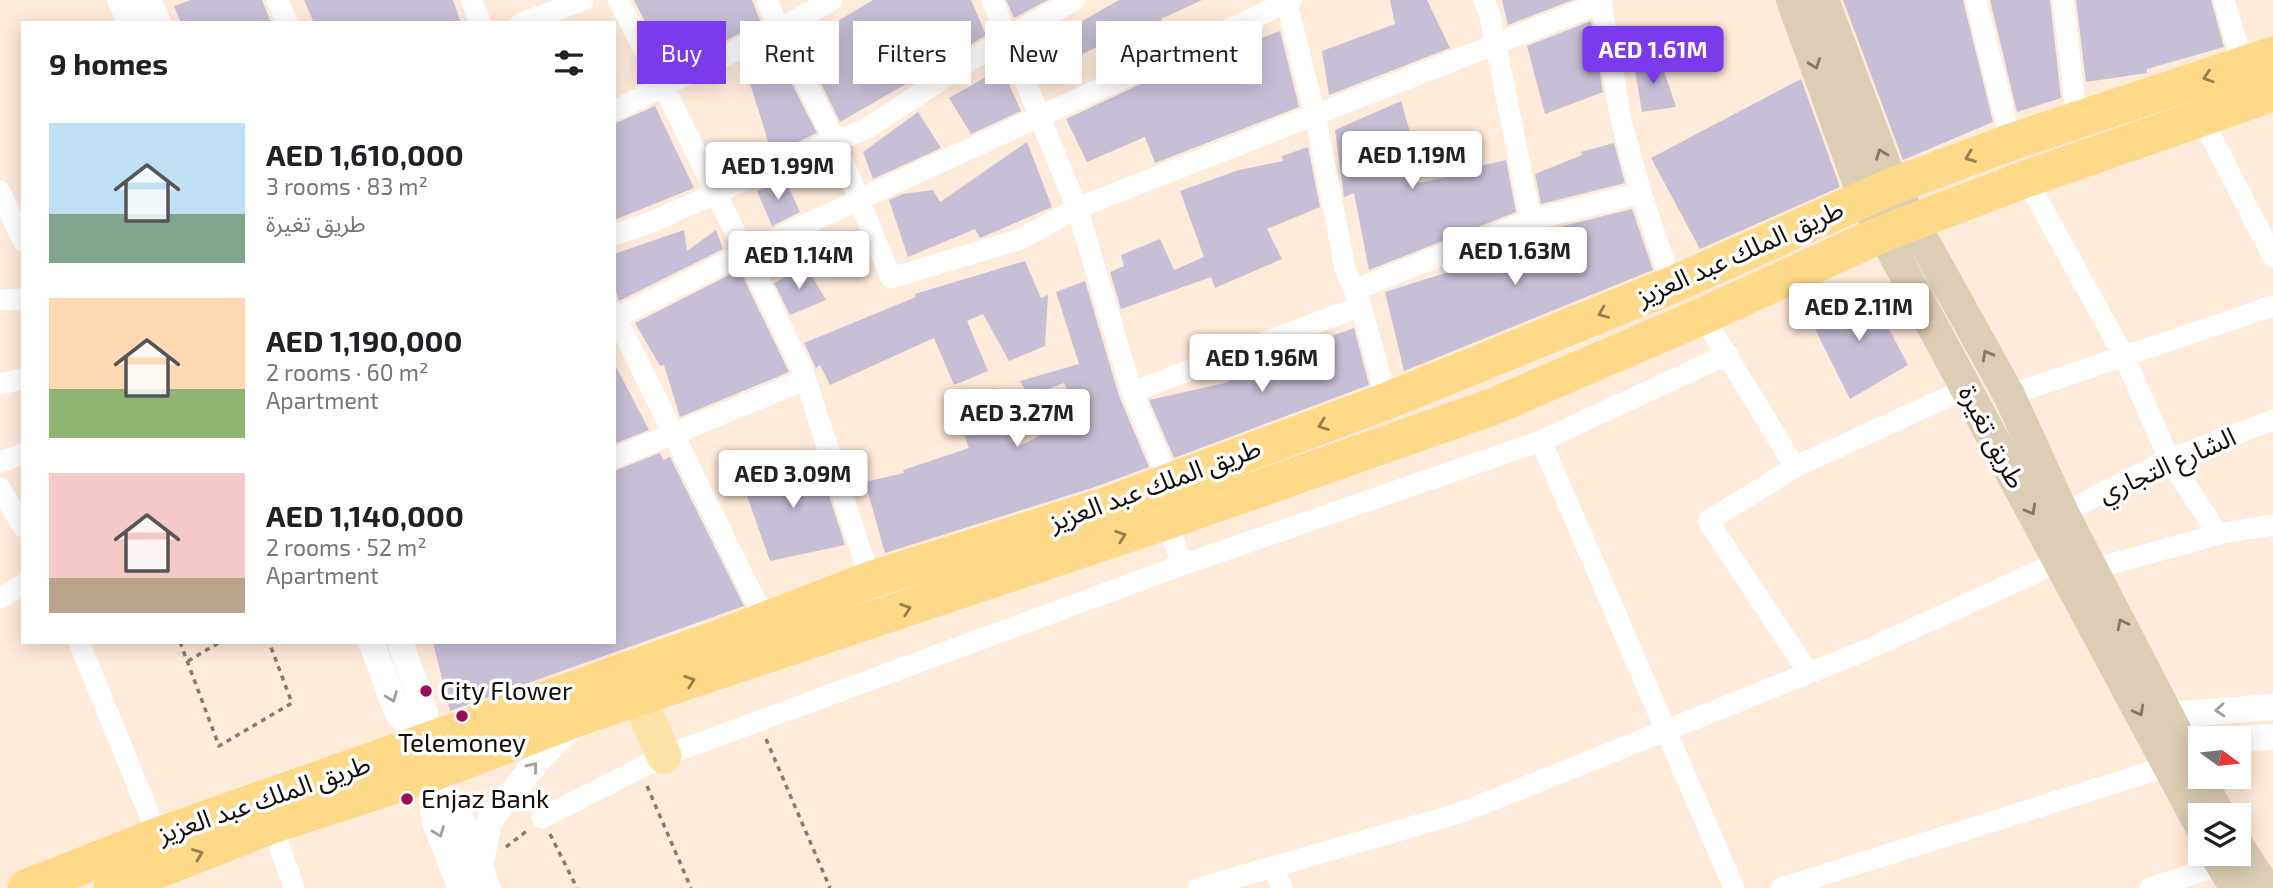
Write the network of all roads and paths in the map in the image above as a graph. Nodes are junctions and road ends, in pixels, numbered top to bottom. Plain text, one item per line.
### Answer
1 (120, 0) edge
2 (277, 0) edge
3 (471, 0) edge
4 (584, 0) edge
5 (618, 0) edge
6 (766, 0) edge
7 (832, 0) edge
8 (992, 0) edge
9 (1075, 0) edge
10 (1485, 0) edge
11 (1791, 0) edge
12 (1823, 0) edge
13 (1976, 0) edge
14 (2063, 0) edge
15 (2224, 0) edge
16 (1288, 1) edge
17 (1601, 2) edge
18 (130, 21) edge
19 (287, 21) edge
20 (480, 21) edge
21 (527, 21) edge
22 (775, 21) edge
23 (794, 21) edge
24 (1001, 21) edge
25 (1036, 21) edge
26 (1496, 43) junction
27 (740, 48) edge
28 (985, 52) edge
29 (2258, 60) edge
30 (806, 84) edge
31 (1027, 84) edge
32 (663, 85) junction
33 (2273, 93) edge
34 (616, 110) edge
35 (1315, 116) junction
36 (1041, 117) junction
37 (2201, 117) junction
38 (2077, 120) junction
39 (835, 141) junction
40 (2011, 142) junction
41 (2026, 179) junction
42 (0, 191) edge
43 (1879, 192) junction
44 (716, 193) junction
45 (1641, 193) junction
46 (858, 201) junction
47 (1077, 208) junction
48 (1531, 220) junction
49 (1899, 228) junction
50 (616, 234) edge
51 (21, 237) edge
52 (744, 253) junction
53 (2273, 257) edge
54 (1672, 285) junction
55 (1358, 298) junction
56 (21, 299) edge
57 (0, 300) edge
58 (2273, 306) edge
59 (1703, 316) junction
60 (616, 317) edge
61 (616, 319) edge
62 (1728, 354) junction
63 (2124, 356) junction
64 (21, 379) edge
65 (806, 380) junction
66 (0, 384) edge
67 (1965, 388) junction
68 (1132, 392) junction
69 (2009, 395) junction
70 (1387, 401) junction
71 (2273, 420) edge
72 (673, 434) junction
73 (1541, 441) junction
74 (21, 455) edge
75 (616, 457) edge
76 (2169, 459) junction
77 (0, 462) edge
78 (1795, 467) junction
79 (1169, 481) junction
80 (0, 488) edge
81 (2063, 513) junction
82 (1167, 521) junction
83 (21, 524) edge
84 (2273, 525) edge
85 (2218, 534) junction
86 (2059, 562) junction
87 (1182, 565) junction
88 (2094, 569) junction
89 (870, 580) junction
90 (21, 586) edge
91 (0, 598) edge
92 (765, 620) junction
93 (80, 644) edge
94 (181, 644) edge
95 (217, 644) edge
96 (271, 644) edge
97 (372, 644) edge
98 (401, 644) edge
99 (188, 661) junction
100 (1808, 672) junction
101 (639, 699) junction
102 (2273, 707) edge
103 (583, 716) junction
104 (759, 721) junction
105 (1666, 730) junction
106 (2273, 737) edge
107 (2251, 738) edge
108 (2179, 741) edge
109 (430, 757) junction
110 (652, 762) junction
111 (2194, 803) edge
112 (2213, 803) edge
113 (542, 818) junction
114 (272, 825) junction
115 (163, 864) edge
116 (2218, 866) edge
117 (2232, 866) edge
118 (1273, 867) junction
119 (484, 878) edge
120 (455, 886) edge
121 (26, 888) edge
122 (112, 888) edge
123 (294, 888) edge
124 (577, 888) edge
125 (691, 888) edge
126 (830, 888) edge
127 (1199, 888) edge
128 (1282, 888) edge
129 (1734, 888) edge
130 (1782, 888) edge
131 (2150, 888) edge
132 (2266, 888) edge

1 - 18 street
2 - 19 street
3 - 20 street
4 - 21 street
5 - 32 street
6 - 22 street
7 - 23 street
8 - 24 street
9 - 25 street
10 - 26 street
11 -> 43 main road, طريق تغيرة
43 -> 12 main road, طريق تغيرة
13 - 40 street
14 - 38 street
15 - 29 street
16 - 35 street
16 - 36 street
17 - 26 street
17 - 45 street
26 - 35 street
26 - 48 street
27 - 32 street
28 - 39 street
29 -> 38 highway, طريق الملك عبد العزيز
30 - 39 street
31 - 36 street
32 - 34 street
32 - 44 street
33 - 37 highway, طريق الملك عبد العزيز
35 - 47 street
35 - 55 street
36 - 46 street
36 - 47 street
37 - 41 highway, طريق الملك عبد العزيز
37 - 53 street
38 - 40 highway, طريق الملك عبد العزيز
39 - 44 street
39 - 46 street
40 -> 43 highway, طريق الملك عبد العزيز
41 - 49 highway, طريق الملك عبد العزيز
41 - 63 street
42 - 51 street
43 - 49 main road, طريق تغيرة
43 - 54 highway, طريق الملك عبد العزيز
44 - 50 street
44 - 52 street
45 - 48 street
45 - 54 street
46 - 47 street
46 - 52 street
47 - 68 street
48 - 55 street
49 - 59 highway, طريق الملك عبد العزيز
49 - 67 main road, طريق تغيرة
69 -> 49 main road, طريق تغيرة
52 - 60 street
52 - 65 street
54 -> 70 highway, طريق الملك عبد العزيز
55 - 68 street
55 - 70 street
56 - 57 street
58 - 63 street
59 - 62 street
59 - 82 highway, طريق الملك عبد العزيز
61 - 72 street
62 - 73 street
62 - 78 street
63 - 69 street
63 - 76 street
64 - 66 street
65 - 72 street
65 - 89 street
67 - 78 street
67 -> 86 main road, طريق تغيرة
68 - 79 street
69 - 81 main road, طريق تغيرة
70 -> 79 highway, طريق الملك عبد العزيز
71 - 76 street, الشارع التجاري
72 - 75 street
72 - 92 street
73 - 87 street
73 - 105 street
74 - 77 street
76 - 81 street, الشارع التجاري
76 - 85 street
78 - 100 street
79 - 89 highway, طريق الملك عبد العزيز
80 - 83 street
81 - 88 main road, طريق تغيرة
82 - 87 street
101 -> 82 highway, طريق الملك عبد العزيز
84 - 85 street
85 - 88 street
86 - 100 street
86 -> 108 main road, طريق تغيرة
87 - 104 street
108 -> 88 main road, طريق تغيرة
89 - 92 highway, طريق الملك عبد العزيز
90 - 91 street
92 - 109 highway, طريق الملك عبد العزيز
93 - 115 street
94 - 99 path
95 - 99 path
96 - 99 path
97 -> 109 street
98 - 109 street
100 - 105 street
101 - 103 highway, طريق الملك عبد العزيز
101 - 110 main road
102 -> 108 street
103 - 109 highway, طريق الملك عبد العزيز
119 -> 103 street
104 - 110 street
104 - 126 path
105 - 118 street
105 - 129 street
106 - 107 street
108 - 111 main road, طريق تغيرة
108 - 112 main road, طريق تغيرة
108 - 130 street
109 - 114 highway, طريق الملك عبد العزيز
109 - 115 highway, طريق الملك عبد العزيز
109 - 119 street
109 -> 120 street
110 - 113 street
110 - 125 path
113 - 119 path
113 - 124 path
115 -> 114 highway, طريق الملك عبد العزيز
114 - 123 street
115 - 121 highway, طريق الملك عبد العزيز
115 - 122 highway, طريق الملك عبد العزيز
116 - 131 street
117 - 132 main road
118 - 127 street
118 - 128 street

